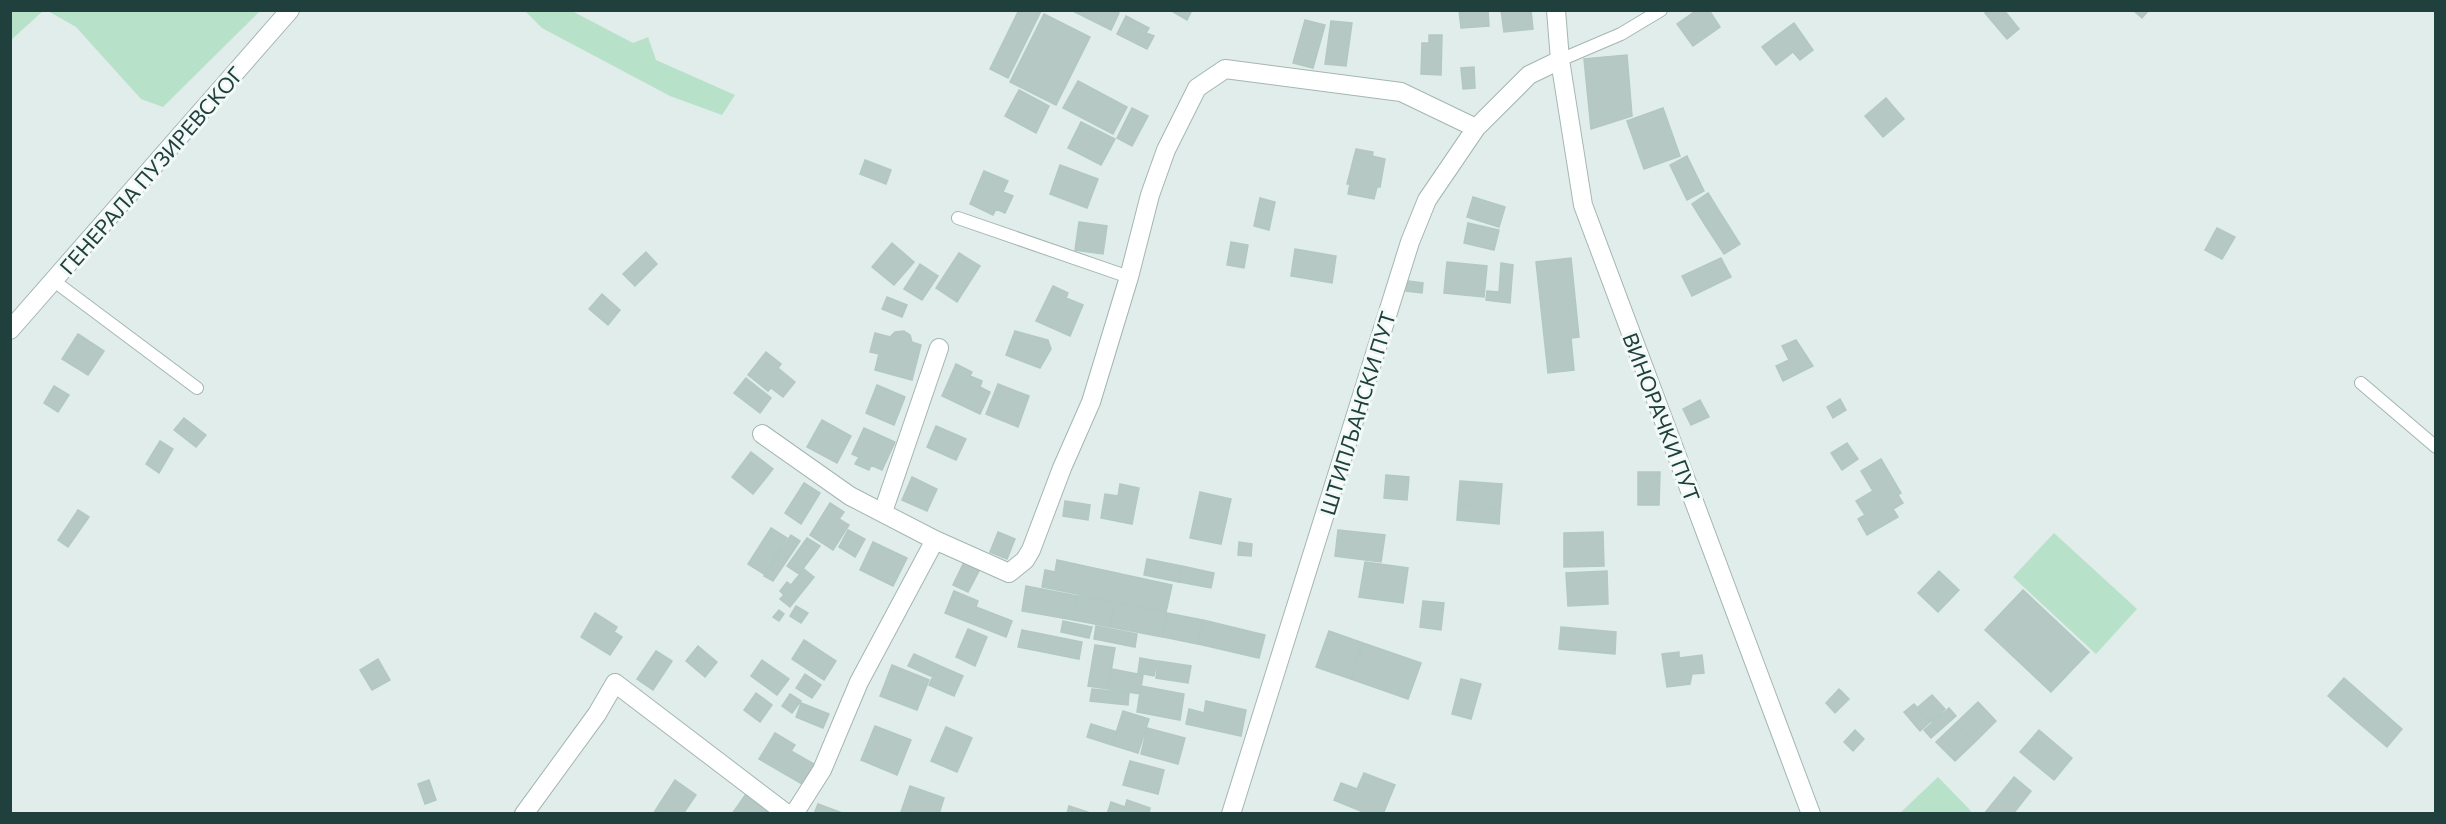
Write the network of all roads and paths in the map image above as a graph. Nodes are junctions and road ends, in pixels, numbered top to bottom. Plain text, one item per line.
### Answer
1 (290, 10) edge
2 (1556, 10) edge
3 (1661, 10) edge
4 (1560, 60) junction
5 (1476, 128) junction
6 (958, 218) dead end
7 (1129, 277) junction
8 (54, 281) junction
9 (10, 330) edge
10 (939, 348) dead end
11 (2361, 383) dead end
12 (197, 388) dead end
13 (762, 434) dead end
14 (2436, 447) edge
15 (883, 512) junction
16 (935, 540) junction
17 (524, 813) edge
18 (787, 813) edge
19 (794, 813) edge
20 (1231, 813) edge
21 (1811, 813) edge

1 - 8 street, ГЕНЕРАЛА ПУЗИРЕВСКОГ
2 - 4 street, ВИНОРАЧКИ ПУТ
3 - 4 lane
4 - 5 street, ШТИПЉАНСКИ ПУТ
4 - 21 street, ВИНОРАЧКИ ПУТ
5 - 7 street
5 - 20 street, ШТИПЉАНСКИ ПУТ
6 - 7 lane
7 - 16 street
8 - 9 street, ГЕНЕРАЛА ПУЗИРЕВСКОГ
8 - 12 lane
10 - 15 street
11 - 14 lane
13 - 15 street
15 - 16 street
16 - 19 street
17 - 18 street

